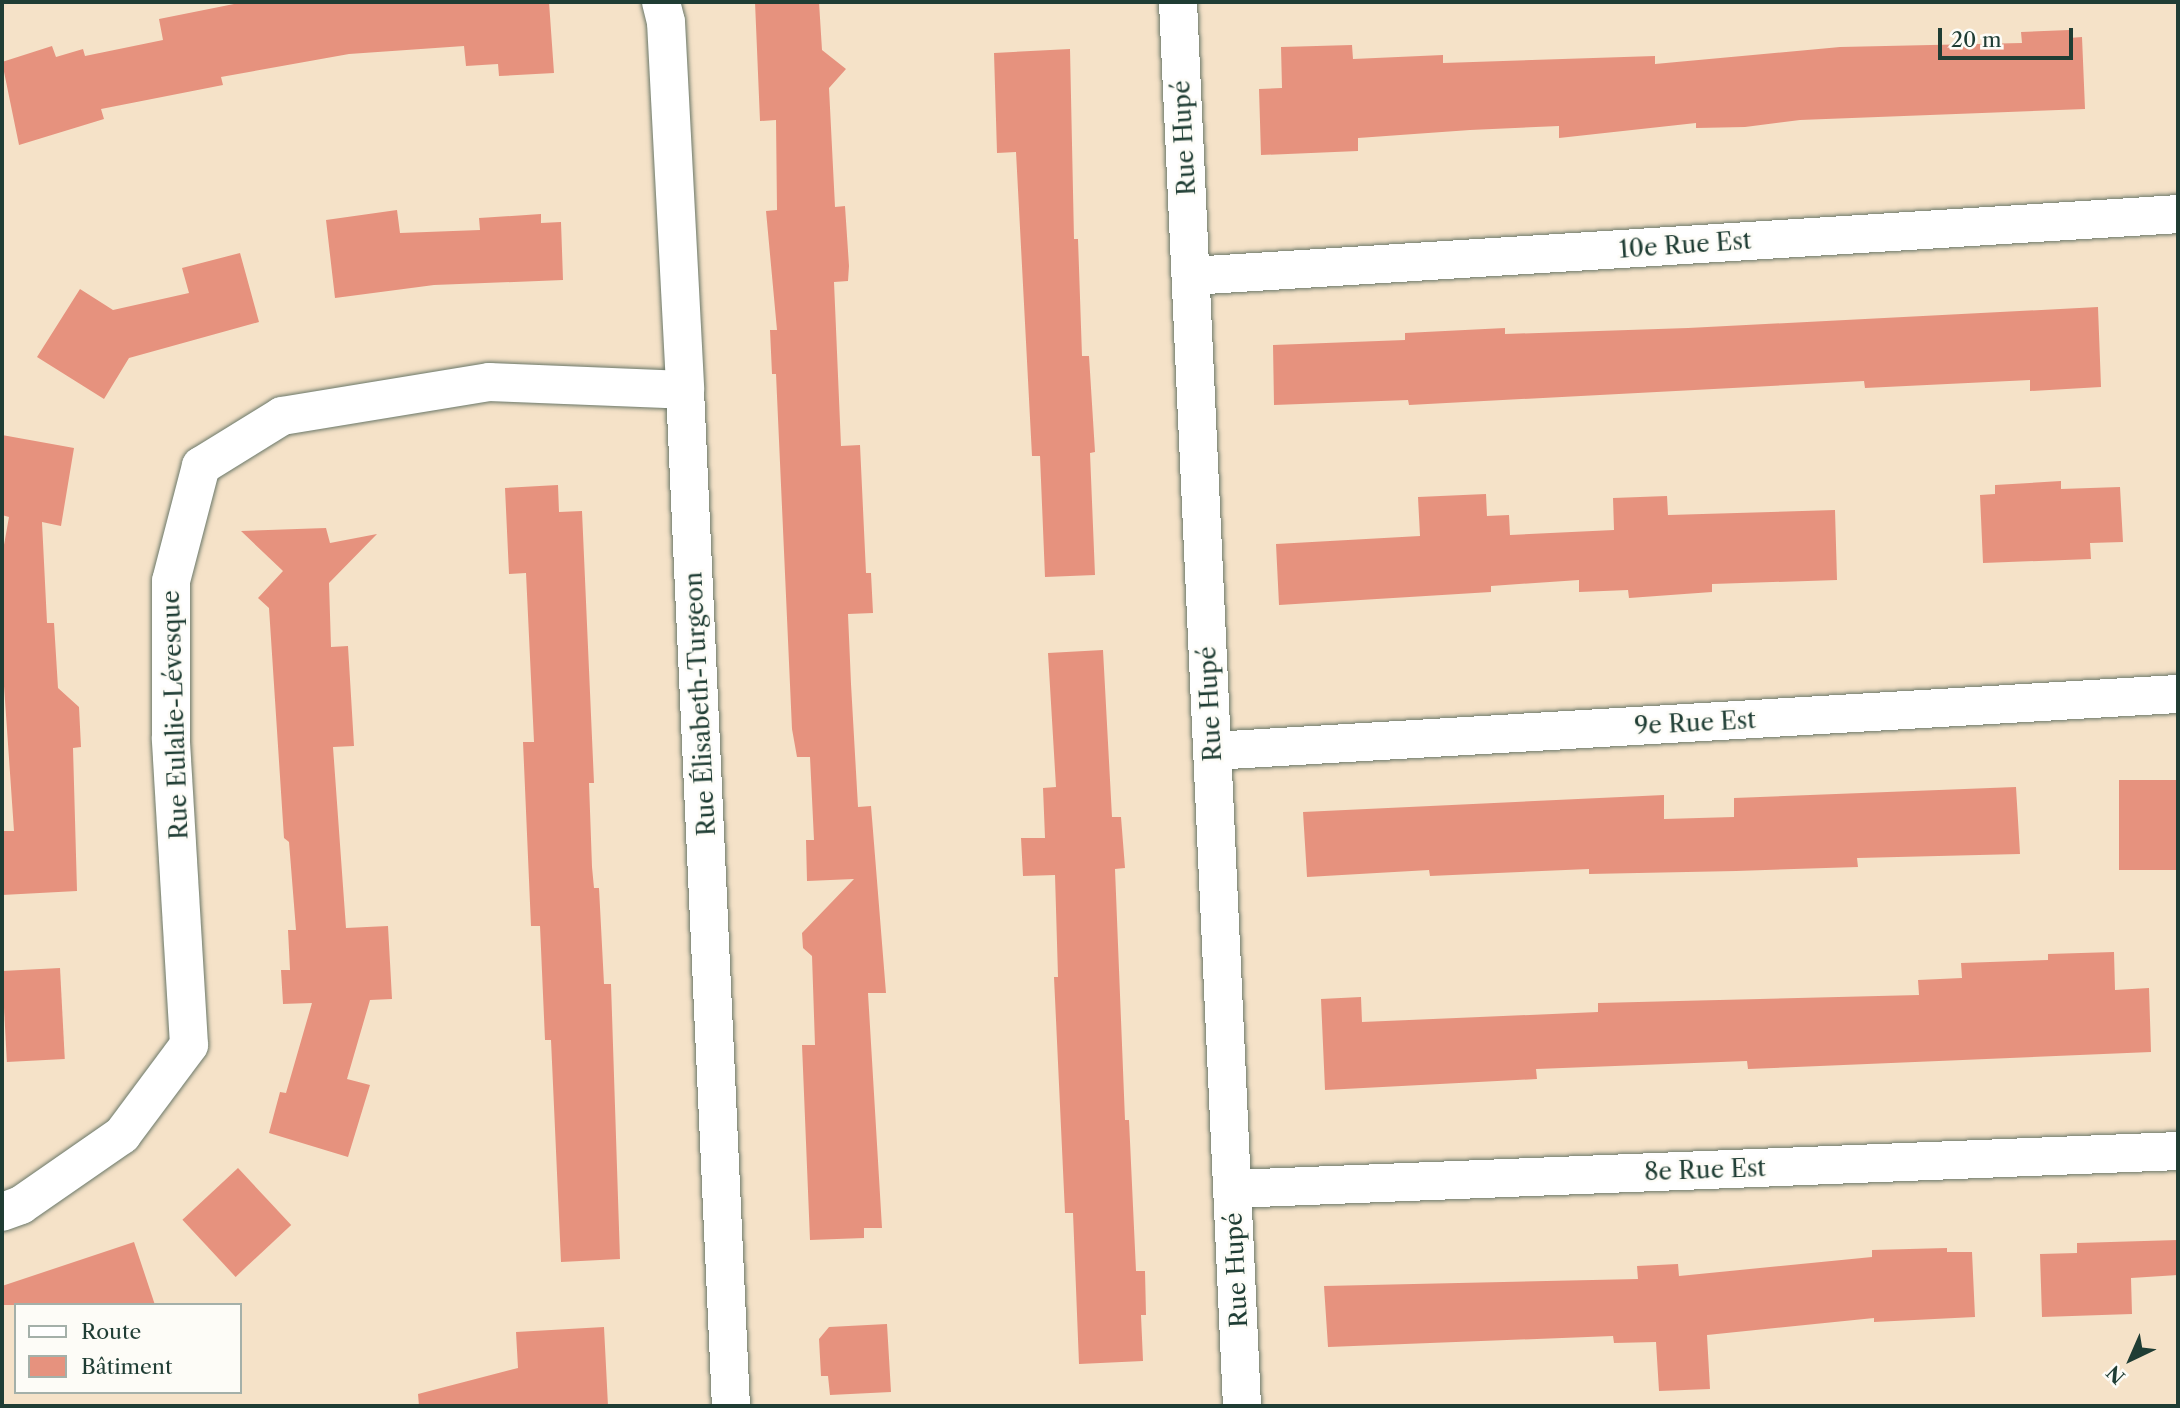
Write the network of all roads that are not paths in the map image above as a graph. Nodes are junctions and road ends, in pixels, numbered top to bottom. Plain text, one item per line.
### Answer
1 (661, 2) edge
2 (1178, 2) edge
3 (2178, 214) edge
4 (1191, 276) junction
5 (685, 390) junction
6 (2178, 694) edge
7 (1212, 751) junction
8 (2178, 1151) edge
9 (1233, 1189) junction
10 (2, 1212) edge
11 (731, 1406) edge
12 (1242, 1406) edge

1 - 5 street, Rue Élisabeth-Turgeon
2 - 4 street, Rue Hupé
3 - 4 street, 10e Rue Est
4 - 7 street, Rue Hupé
5 - 10 street, Rue Eulalie-Lévesque
5 - 11 street, Rue Élisabeth-Turgeon
6 - 7 street, 9e Rue Est
7 - 9 street, Rue Hupé
8 - 9 street, 8e Rue Est
9 - 12 street, Rue Hupé

